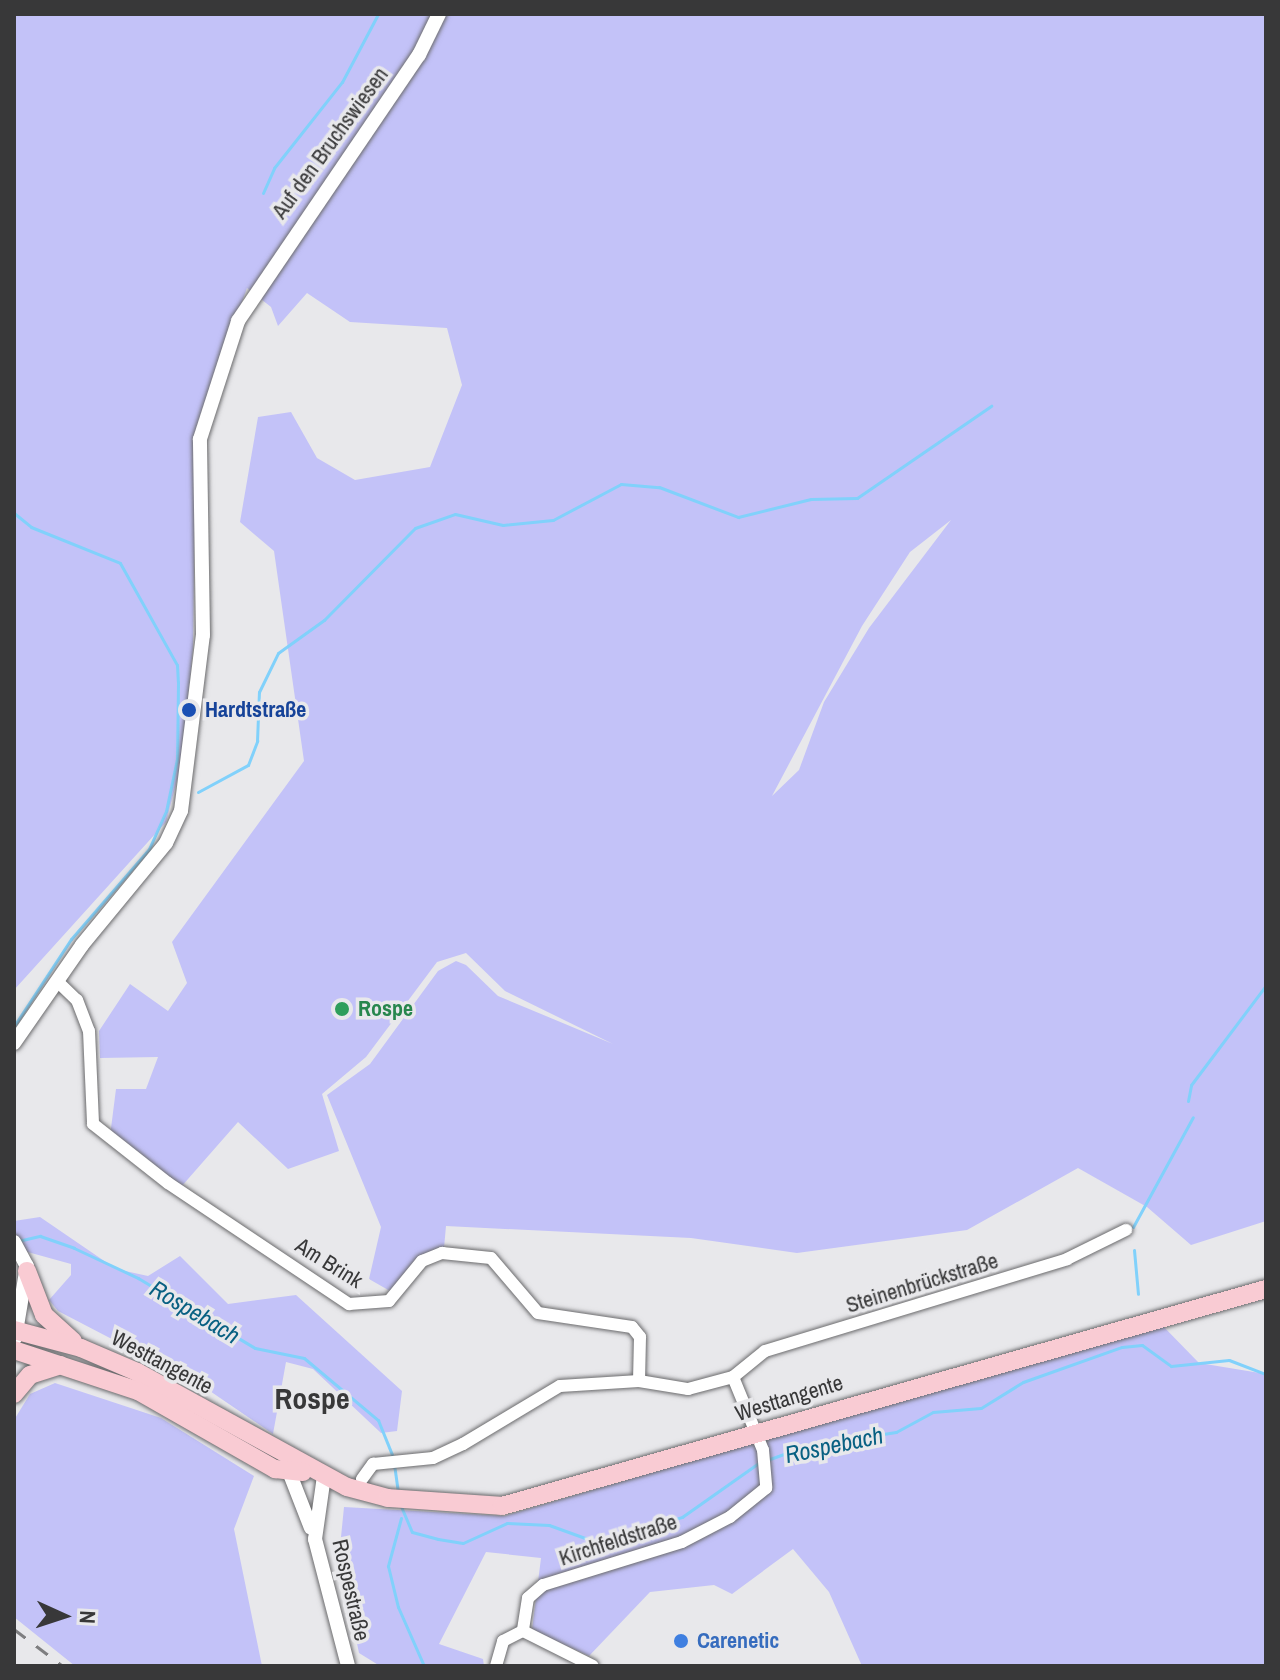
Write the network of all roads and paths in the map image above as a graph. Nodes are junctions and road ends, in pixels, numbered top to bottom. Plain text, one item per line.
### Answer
1 (439, 14) edge
2 (57, 981) junction
3 (14, 1043) edge
4 (1126, 1230) dead end
5 (17, 1245) edge
6 (27, 1271) junction
7 (1266, 1289) edge
8 (15, 1334) edge
9 (81, 1348) junction
10 (14, 1350) edge
11 (66, 1364) junction
12 (733, 1377) junction
13 (639, 1381) junction
14 (14, 1394) edge
15 (760, 1442) junction
16 (288, 1469) junction
17 (324, 1476) junction
18 (362, 1479) dead end
19 (315, 1539) junction
20 (523, 1631) junction
21 (348, 1666) edge
22 (496, 1666) edge
23 (593, 1666) edge

1 - 2 street, Auf den Bruchswiesen
2 - 3 street
2 - 13 street, Am Brink
4 - 12 street, Steinenbrückstraße
5 - 6 street
6 - 8 street
6 - 9 main road
7 - 15 main road, Westtangente
8 - 9 main road, Westtangente
9 - 17 main road, Westtangente
10 - 11 main road, Westtangente
11 - 14 main road
11 - 16 main road, Westtangente
12 - 13 street, Steinenbrückstraße
12 - 15 street
13 - 18 street, Steinenbrückstraße
15 - 17 main road, Westtangente
15 - 20 street, Kirchfeldstraße
16 - 17 main road, Westtangente
16 - 19 street
17 - 19 street, Rospestraße
19 - 21 street, Rospestraße
20 - 22 street
20 - 23 street

